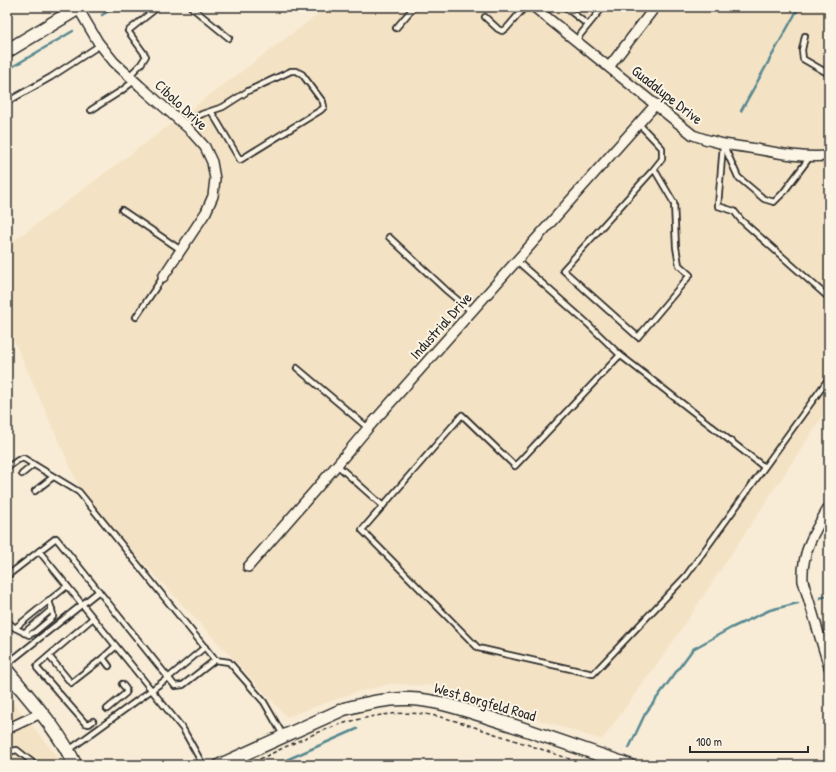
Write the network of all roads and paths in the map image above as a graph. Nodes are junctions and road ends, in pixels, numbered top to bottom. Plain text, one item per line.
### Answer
1 (158, 7) edge
2 (191, 7) edge
3 (414, 7) edge
4 (526, 7) edge
5 (534, 7) edge
6 (565, 7) edge
7 (603, 7) edge
8 (655, 7) edge
9 (79, 8) edge
10 (484, 17) dead end
11 (588, 25) junction
12 (396, 28) dead end
13 (805, 36) dead end
14 (229, 38) dead end
15 (576, 40) junction
16 (100, 45) junction
17 (8, 49) edge
18 (609, 66) junction
19 (829, 74) edge
20 (131, 78) junction
21 (7, 102) edge
22 (656, 104) junction
23 (91, 110) dead end
24 (211, 111) junction
25 (184, 124) junction
26 (639, 124) junction
27 (723, 145) junction
28 (829, 156) edge
29 (810, 157) junction
30 (654, 169) junction
31 (122, 210) dead end
32 (389, 237) dead end
33 (181, 250) junction
34 (517, 261) junction
35 (163, 277) joint
36 (829, 298) edge
37 (472, 312) junction
38 (136, 317) dead end
39 (620, 355) junction
40 (297, 368) dead end
41 (829, 378) edge
42 (368, 428) junction
43 (33, 465) junction
44 (337, 465) junction
45 (7, 468) edge
46 (764, 468) junction
47 (22, 474) dead end
48 (53, 476) junction
49 (35, 491) dead end
50 (383, 506) junction
51 (829, 507) edge
52 (39, 551) junction
53 (248, 567) dead end
54 (7, 576) edge
55 (67, 586) junction
56 (99, 591) junction
57 (49, 600) junction
58 (83, 605) junction
59 (93, 618) junction
60 (7, 621) edge
61 (15, 628) junction
62 (116, 646) junction
63 (205, 647) junction
64 (49, 656) junction
65 (102, 658) junction
66 (215, 660) junction
67 (7, 664) edge
68 (109, 666) dead end
69 (829, 667) edge
70 (7, 671) edge
71 (168, 678) junction
72 (122, 684) dead end
73 (152, 689) junction
74 (107, 709) dead end
75 (41, 713) junction
76 (93, 721) dead end
77 (7, 728) edge
78 (284, 736) junction
79 (68, 751) junction
80 (7, 752) edge
81 (32, 762) dead end
82 (75, 765) edge
83 (203, 765) edge
84 (220, 765) edge
85 (247, 765) edge
86 (587, 765) edge
87 (629, 765) edge

1 - 20 lane
2 - 14 lane
3 - 12 lane
4 - 10 lane
5 - 15 street, Guadalupe Drive
6 - 11 lane
7 - 11 lane
8 - 18 street
9 - 16 street, Cibolo Drive
9 - 17 main road
11 - 15 lane
13 - 19 lane
15 - 18 street, Guadalupe Drive
16 - 20 street, Cibolo Drive
16 - 21 lane
18 - 22 street, Guadalupe Drive
20 - 23 lane
20 - 25 street, Cibolo Drive
22 - 26 street, Industrial Drive
22 - 27 street, Guadalupe Drive
24 - 24 lane
24 - 25 lane
25 - 33 street, Cibolo Drive
26 - 30 lane
26 - 34 street, Industrial Drive
27 - 29 street, Guadalupe Drive
27 - 29 lane
27 - 36 lane
28 - 29 street, Guadalupe Drive
30 - 30 lane
31 - 33 lane
32 - 37 lane
33 - 35 street, Cibolo Drive
34 - 37 street, Industrial Drive
34 - 39 lane
35 - 38 lane
37 - 42 street, Industrial Drive
39 - 46 lane
39 - 50 lane
40 - 42 lane
41 - 46 lane
42 - 44 street, Industrial Drive
43 - 45 lane
43 - 47 lane
43 - 48 lane
44 - 50 lane
44 - 53 street, Industrial Drive
46 - 50 lane
48 - 49 lane
48 - 63 lane
51 - 69 street
52 - 54 lane
52 - 55 lane
52 - 56 lane
55 - 57 lane
55 - 58 lane
56 - 58 lane
56 - 71 lane
57 - 61 lane
57 - 61 lane
58 - 59 lane
58 - 67 lane
59 - 62 lane
59 - 64 lane
60 - 61 lane
62 - 65 lane
62 - 73 lane
63 - 66 lane
63 - 71 lane
64 - 65 lane
64 - 76 lane
65 - 68 lane
66 - 71 lane
66 - 78 lane
70 - 75 main road
71 - 73 lane
72 - 74 lane
73 - 79 lane
73 - 83 lane
75 - 77 street
75 - 79 main road
78 - 84 street, West Borgfeld Road
78 - 87 street, West Borgfeld Road
79 - 82 main road
80 - 81 lane
85 - 86 path

